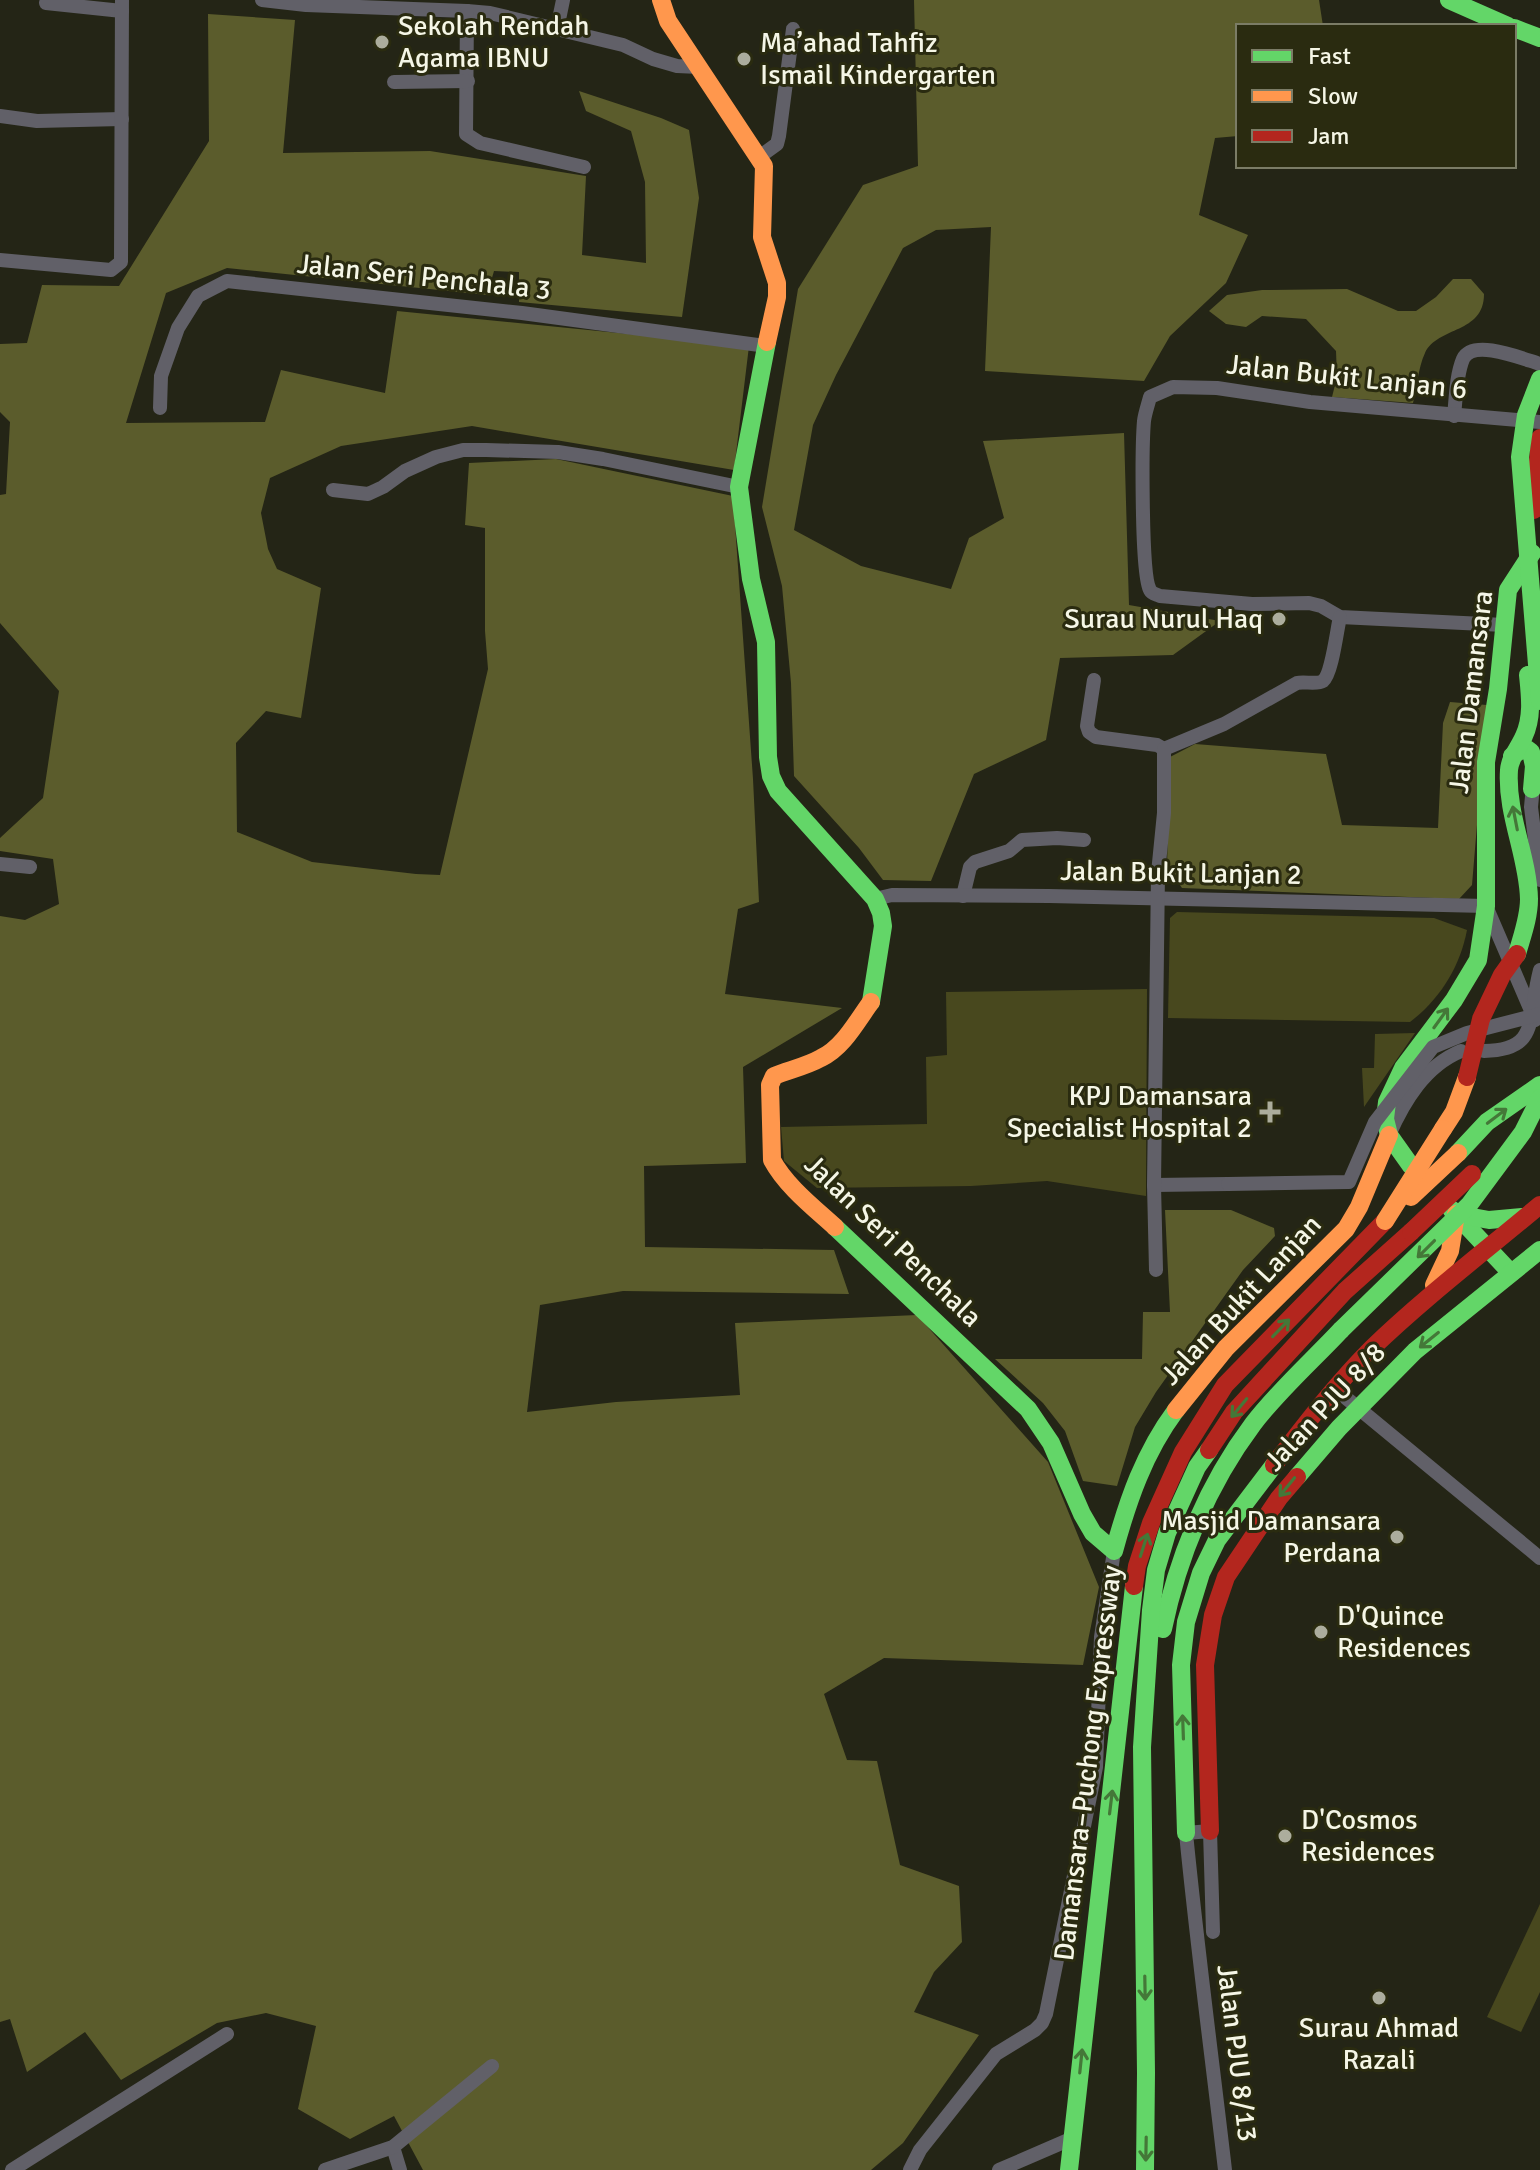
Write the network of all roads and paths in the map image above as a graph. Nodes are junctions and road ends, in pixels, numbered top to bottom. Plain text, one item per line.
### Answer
1 (262, 0) edge
2 (563, 0) edge
3 (661, 0) edge
4 (1449, 1) edge
5 (46, 3) dead end
6 (306, 3) edge
7 (122, 5) edge
8 (467, 11) junction
9 (1503, 24) edge
10 (557, 29) junction
11 (793, 29) dead end
12 (1516, 29) edge
13 (1540, 38) edge
14 (699, 67) junction
15 (468, 81) junction
16 (394, 82) dead end
17 (0, 116) edge
18 (122, 119) junction
19 (759, 157) junction
20 (584, 167) dead end
21 (0, 260) edge
22 (766, 346) junction
23 (1540, 364) edge
24 (1540, 379) edge
25 (160, 408) dead end
26 (1454, 416) junction
27 (1540, 421) edge
28 (1540, 438) edge
29 (739, 487) junction
30 (333, 490) dead end
31 (1540, 505) edge
32 (1535, 549) junction
33 (1340, 617) junction
34 (1504, 625) junction
35 (1094, 680) dead end
36 (1540, 701) edge
37 (1164, 749) junction
38 (1512, 756) junction
39 (1540, 762) edge
40 (1532, 789) junction
41 (1084, 840) dead end
42 (0, 864) edge
43 (30, 867) dead end
44 (1540, 881) edge
45 (963, 896) junction
46 (1159, 898) junction
47 (875, 899) junction
48 (1486, 906) junction
49 (1540, 934) edge
50 (1511, 952) junction
51 (1478, 960) junction
52 (1540, 970) edge
53 (1537, 1024) edge
54 (1427, 1046) junction
55 (1461, 1051) dead end
56 (1484, 1051) dead end
57 (1429, 1071) junction
58 (1540, 1085) edge
59 (1540, 1098) edge
60 (1540, 1116) edge
61 (1540, 1123) edge
62 (1389, 1135) junction
63 (1514, 1138) junction
64 (1411, 1166) dead end
65 (1154, 1185) junction
66 (1452, 1210) junction
67 (1533, 1211) edge
68 (1385, 1221) junction
69 (1487, 1248) junction
70 (1540, 1250) edge
71 (1156, 1270) dead end
72 (1511, 1273) junction
73 (1424, 1301) junction
74 (1334, 1388) junction
75 (1358, 1408) junction
76 (1114, 1551) junction
77 (1540, 1558) edge
78 (1142, 1747) junction
79 (1210, 1831) junction
80 (1186, 1833) junction
81 (1190, 1869) junction
82 (1212, 1890) junction
83 (1205, 1915) junction
84 (1197, 1943) junction
85 (227, 2034) dead end
86 (492, 2066) dead end
87 (1073, 2138) junction
88 (393, 2147) junction
89 (12, 2170) edge
90 (325, 2170) edge
91 (400, 2170) edge
92 (910, 2170) edge
93 (999, 2170) edge
94 (1069, 2170) edge
95 (1145, 2170) edge
96 (1225, 2170) edge

1 - 6 street
2 - 10 street
3 - 14 main road
4 - 9 main road
5 - 7 street
6 - 8 street
7 - 18 street
8 - 10 street
8 - 15 street
10 - 14 street
11 - 19 street
12 - 13 main road
14 - 19 main road
15 - 16 street
15 - 20 street
17 - 18 street
18 - 21 street
19 - 22 main road
22 - 25 street, Jalan Seri Penchala 3
22 - 29 main road
23 - 26 street
24 - 36 main road, bridge
26 - 27 street, Jalan Bukit Lanjan 6
26 - 33 street, Jalan Bukit Lanjan 6
27 - 31 main road
28 - 32 main road
29 - 30 street
29 - 47 main road
32 - 34 main road, Jalan Damansara
32 - 38 main road
33 - 34 street
33 - 37 street
34 - 48 main road, Jalan Damansara
35 - 37 street
37 - 46 street
38 - 40 main road
50 -> 38 main road
39 - 40 street
40 - 44 street
41 - 45 street
42 - 43 street
45 - 46 street, Jalan Bukit Lanjan 2
45 - 47 street, Jalan Bukit Lanjan 2
46 - 48 street, Jalan Bukit Lanjan 2
46 - 65 street
47 - 76 main road, Jalan Seri Penchala
48 - 50 street
48 - 51 main road, Jalan Damansara
49 - 50 main road
50 - 51 street
50 - 53 street
50 - 68 main road, bridge
54 -> 51 main road, Jalan Bukit Lanjan
52 - 53 street
53 - 54 street, bridge
53 - 56 street
54 - 57 street
54 - 62 main road, Jalan Bukit Lanjan
54 - 65 street, bridge
55 - 57 street
57 - 62 street
68 -> 58 main road, Damansara–Puchong Expressway, bridge
59 -> 78 main road, bridge
60 - 63 main road, Damansara–Puchong Expressway
61 - 63 main road
62 - 64 main road
62 - 76 main road, Jalan Bukit Lanjan
63 -> 78 main road, Damansara–Puchong Expressway, bridge
65 - 71 street
66 - 67 main road
66 - 69 main road
66 - 73 main road
67 - 69 main road, Jalan PJU 8/8
87 -> 68 main road, Damansara–Puchong Expressway
69 - 72 main road
69 - 73 main road, Jalan PJU 8/8
70 - 72 main road, Jalan PJU 8/8
72 -> 75 main road, Jalan PJU 8/8
73 - 74 main road, Jalan PJU 8/8
74 - 75 street
80 -> 74 main road, Jalan PJU 8/8
75 - 77 street
75 -> 79 main road, Jalan PJU 8/8
76 - 92 street, Jalan Bukit Lanjan
78 -> 95 main road, Damansara–Puchong Expressway
79 - 80 street
79 - 82 street, Jalan PJU 8/8
80 - 81 street, Jalan PJU 8/8
81 - 83 street
81 - 84 street, Jalan PJU 8/13
82 - 83 street
82 - 83 street, Jalan PJU 8/8
83 - 84 street
84 - 96 street, Jalan PJU 8/13
85 - 89 street
86 - 88 street
87 - 93 street
87 - 94 main road, Damansara–Puchong Expressway
88 - 90 street
88 - 91 street

